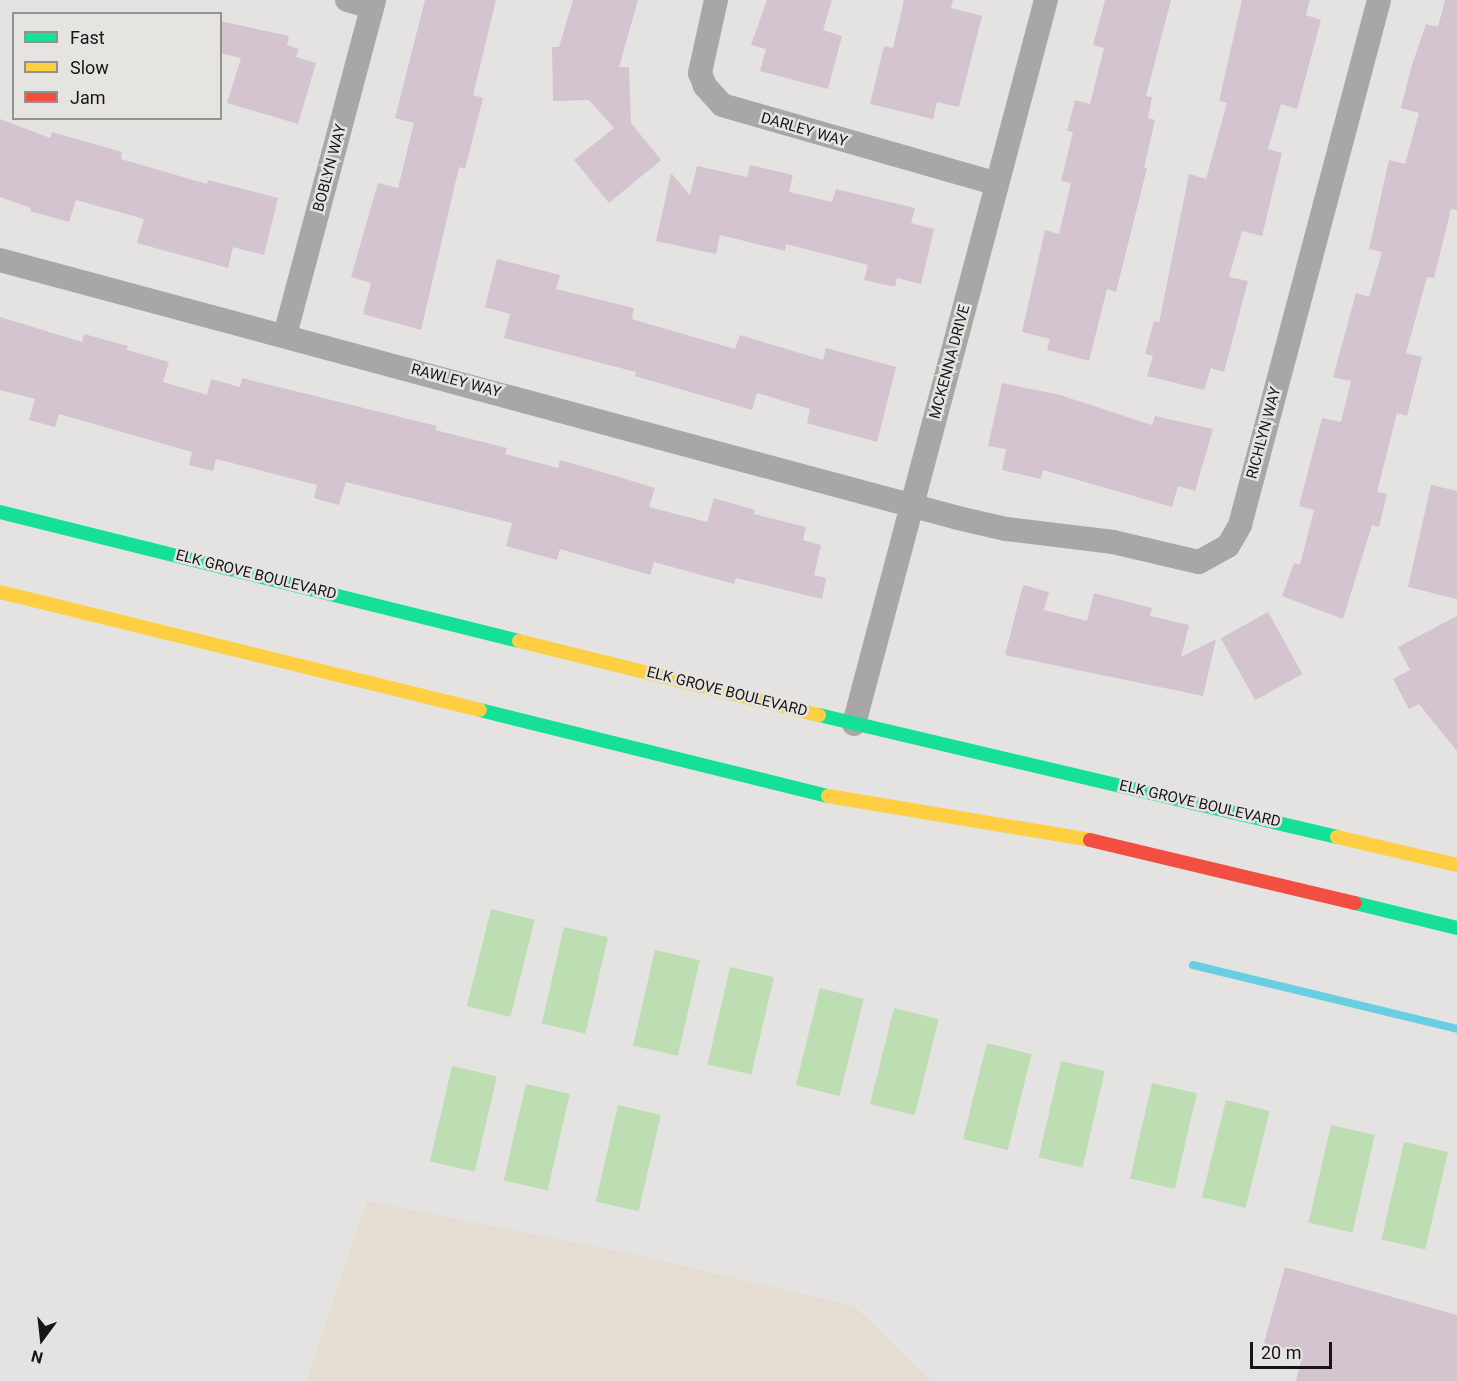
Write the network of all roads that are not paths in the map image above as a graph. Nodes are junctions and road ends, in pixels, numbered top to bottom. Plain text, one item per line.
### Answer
1 (347, 0) edge
2 (716, 0) edge
3 (1046, 0) edge
4 (1379, 0) edge
5 (373, 3) edge
6 (997, 184) junction
7 (0, 260) edge
8 (285, 335) junction
9 (912, 506) junction
10 (0, 512) edge
11 (0, 592) edge
12 (854, 724) junction
13 (1457, 865) edge
14 (1457, 928) edge

1 - 5 street
2 - 6 street, DARLEY WAY
3 - 6 street, MCKENNA DRIVE
4 - 9 street, RICHLYN WAY
5 - 8 street, BOBLYN WAY
6 - 9 street, MCKENNA DRIVE
7 - 8 street, RAWLEY WAY
8 - 9 street, RAWLEY WAY
9 - 12 street, MCKENNA DRIVE
10 - 12 main road, ELK GROVE BOULEVARD
11 - 14 main road
12 - 13 main road, ELK GROVE BOULEVARD

